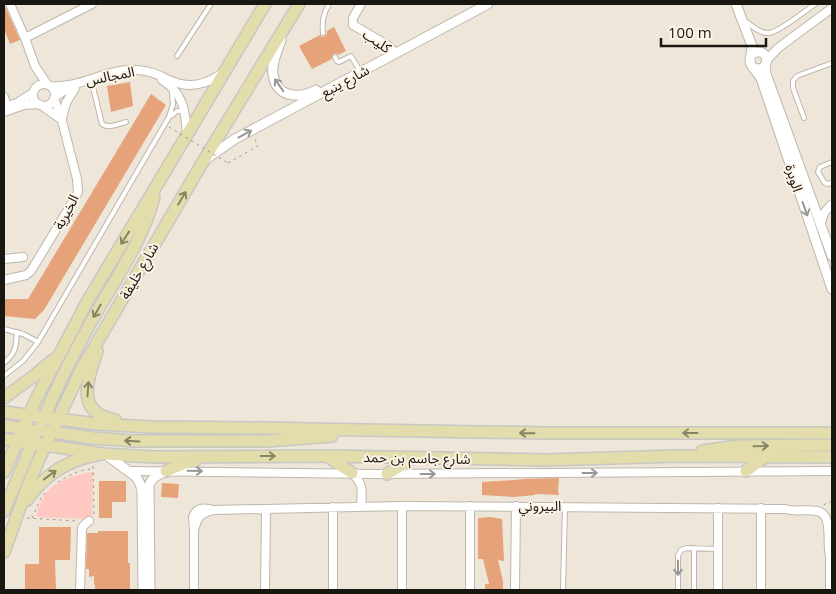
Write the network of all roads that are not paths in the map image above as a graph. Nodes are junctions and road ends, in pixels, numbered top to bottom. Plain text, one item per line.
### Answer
1 (10, 4) edge
2 (92, 4) edge
3 (211, 4) edge
4 (265, 4) edge
5 (299, 4) edge
6 (329, 4) edge
7 (361, 4) edge
8 (475, 4) edge
9 (488, 4) edge
10 (736, 4) edge
11 (815, 4) edge
12 (832, 8) edge
13 (742, 19) junction
14 (286, 27) junction
15 (428, 32) junction
16 (323, 33) dead end
17 (25, 38) junction
18 (394, 51) junction
19 (178, 56) dead end
20 (335, 57) dead end
21 (761, 57) junction
22 (832, 63) edge
23 (35, 66) junction
24 (754, 68) junction
25 (359, 70) junction
26 (225, 72) junction
27 (92, 83) junction
28 (333, 84) junction
29 (48, 85) junction
30 (172, 87) junction
31 (75, 88) junction
32 (34, 90) junction
33 (4, 97) edge
34 (54, 98) junction
35 (40, 105) junction
36 (5, 109) edge
37 (185, 111) junction
38 (169, 117) junction
39 (804, 118) dead end
40 (62, 120) junction
41 (126, 122) dead end
42 (188, 134) junction
43 (204, 160) junction
44 (832, 162) edge
45 (159, 181) junction
46 (832, 183) edge
47 (812, 201) junction
48 (832, 205) edge
49 (820, 223) junction
50 (829, 240) edge
51 (832, 256) edge
52 (22, 257) dead end
53 (4, 259) edge
54 (4, 280) edge
55 (832, 289) edge
56 (4, 329) edge
57 (104, 331) junction
58 (17, 332) junction
59 (38, 342) junction
60 (60, 354) junction
61 (4, 363) edge
62 (4, 376) edge
63 (4, 398) edge
64 (4, 412) edge
65 (29, 414) junction
66 (58, 418) junction
67 (4, 426) edge
68 (42, 427) junction
69 (151, 427) junction
70 (832, 427) edge
71 (23, 429) junction
72 (399, 431) junction
73 (738, 433) junction
74 (832, 433) edge
75 (4, 439) edge
76 (17, 441) junction
77 (32, 443) junction
78 (46, 445) junction
79 (832, 445) edge
80 (99, 455) junction
81 (219, 456) junction
82 (327, 456) junction
83 (678, 456) junction
84 (765, 457) junction
85 (832, 457) edge
86 (413, 458) junction
87 (129, 471) junction
88 (166, 471) junction
89 (832, 471) edge
90 (4, 472) edge
91 (746, 472) junction
92 (352, 473) junction
93 (381, 474) junction
94 (362, 489) junction
95 (361, 506) junction
96 (402, 506) junction
97 (470, 506) junction
98 (516, 506) junction
99 (565, 506) junction
100 (333, 507) junction
101 (718, 508) junction
102 (761, 508) junction
103 (266, 509) junction
104 (785, 509) junction
105 (4, 511) edge
106 (17, 514) junction
107 (89, 521) road end
108 (694, 548) junction
109 (718, 548) junction
110 (4, 552) edge
111 (830, 556) junction
112 (80, 590) edge
113 (142, 590) edge
114 (150, 590) edge
115 (194, 590) edge
116 (265, 590) edge
117 (333, 590) edge
118 (402, 590) edge
119 (470, 590) edge
120 (515, 590) edge
121 (563, 590) edge
122 (678, 590) edge
123 (694, 590) edge
124 (718, 590) edge
125 (761, 590) edge
126 (830, 590) edge

1 - 17 street
2 - 17 street
3 - 19 lane
4 - 26 main road, شارع خليفة
5 - 14 main road, شارع خليفة
6 - 16 lane
7 - 18 street, كليب
8 - 15 street, شارع ينبع
9 - 15 street, شارع ينبع
10 - 13 street, الوبرة
11 - 13 lane
12 - 21 street
13 - 21 street, الوبرة
28 -> 14 street, شارع ينبع
14 - 43 main road, شارع خليفة
15 - 18 street, شارع ينبع
17 - 23 street
18 - 25 street, شارع ينبع
20 - 25 lane
21 - 24 street
21 - 24 street, الوبرة
21 - 47 street, الوبرة
22 - 39 lane
23 - 29 street
23 - 32 street
24 -> 55 street, الوبرة
25 - 28 street, شارع ينبع
26 - 29 street, المجالس
26 - 42 main road, شارع خليفة
27 - 30 street, المجالس
27 - 31 street, المجالس
27 - 41 lane
43 -> 28 street, شارع ينبع
29 - 32 street
29 - 34 street
30 - 37 street
30 - 38 lane
31 - 34 street, المجالس
31 - 40 street
32 - 35 street
32 - 36 street
33 - 36 street
34 - 35 street
34 - 40 street, الخيرية
35 - 36 street
35 - 40 street
37 - 38 lane
37 - 42 street
38 - 59 lane
40 - 54 street, الخيرية
42 - 45 main road, شارع خليفة
57 -> 43 main road, شارع خليفة
44 - 46 lane
45 -> 60 main road, شارع خليفة
45 -> 68 main road
47 - 48 street
47 - 49 street, الوبرة
48 - 49 street
49 - 50 street, الوبرة
50 - 51 street, الوبرة
52 - 53 street
56 - 58 lane
57 - 66 main road, شارع خليفة
69 -> 57 main road
58 - 59 lane
58 - 61 lane
59 - 62 lane
60 - 63 main road
60 - 65 main road, شارع خليفة
64 - 65 main road
65 - 68 main road
65 - 71 main road, شارع خليفة
66 - 68 main road
66 - 69 main road, شارع جاسم بن حمد
67 - 71 main road
68 - 71 main road
72 -> 68 main road
68 - 76 main road
68 - 77 main road
68 - 78 main road
69 - 72 main road, شارع جاسم بن حمد
70 - 73 main road
71 - 76 main road, شارع خليفة
73 -> 72 main road, شارع جاسم بن حمد
73 - 74 main road, شارع جاسم بن حمد
75 - 76 main road, شارع جاسم بن حمد
76 - 77 main road, شارع جاسم بن حمد
76 - 90 main road, شارع خليفة
77 - 78 main road, شارع جاسم بن حمد
77 - 105 main road
78 - 80 main road, شارع جاسم بن حمد
78 - 106 main road
83 -> 79 main road
80 - 81 main road, شارع جاسم بن حمد
80 - 87 street
106 -> 80 main road
81 -> 82 main road, شارع جاسم بن حمد
81 - 88 main road
82 - 86 main road, شارع جاسم بن حمد
82 - 92 main road
83 - 84 main road, شارع جاسم بن حمد
83 - 86 main road, شارع جاسم بن حمد
84 - 85 main road, شارع جاسم بن حمد
84 - 91 main road
86 - 93 main road
87 - 88 street, شارع جاسم بن حمد
87 - 113 street
88 -> 92 street, شارع جاسم بن حمد
88 - 114 street
89 - 91 street, شارع جاسم بن حمد
93 -> 91 street, شارع جاسم بن حمد
92 - 93 street, شارع جاسم بن حمد
92 - 94 street
93 - 94 street
94 - 95 street
95 - 96 street, البيروني
95 - 100 street, البيروني
96 - 97 street, البيروني
96 - 118 street
97 - 98 street, البيروني
97 - 119 street
98 - 99 street, البيروني
98 - 120 street
99 - 101 street, البيروني
99 - 121 lane
100 - 103 street, البيروني
100 - 117 street
101 - 102 street, البيروني
101 - 109 street
102 - 104 street, البيروني
102 - 125 street
103 - 115 street, البيروني
103 - 116 street
104 - 111 street, البيروني
104 - 111 street, البيروني
106 - 110 main road
107 - 112 street
108 - 109 lane
108 -> 122 lane
108 - 123 lane
109 - 124 street
111 - 126 street, البيروني

